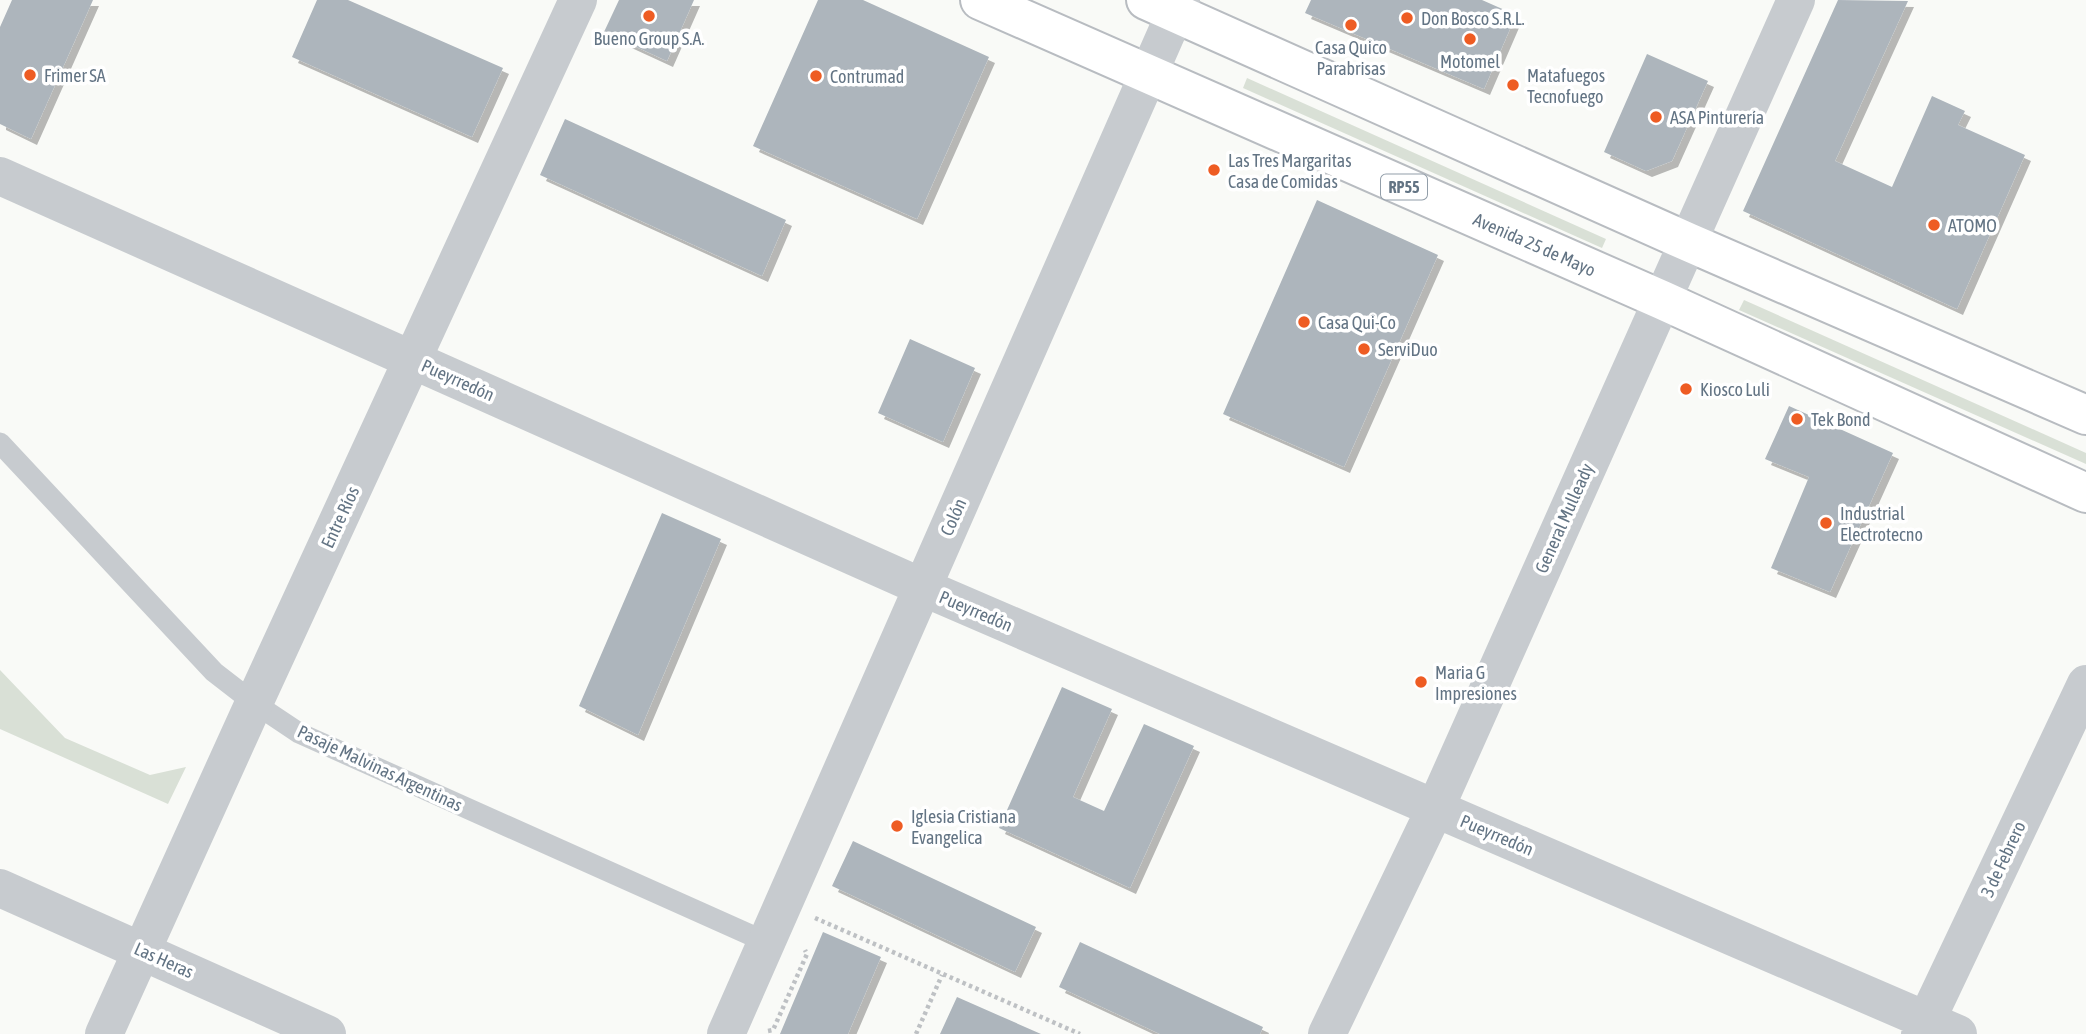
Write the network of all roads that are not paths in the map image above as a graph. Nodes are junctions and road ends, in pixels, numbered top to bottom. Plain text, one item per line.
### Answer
1 (578, 0) edge
2 (980, 0) edge
3 (1796, 0) edge
4 (1167, 4) edge
5 (1147, 73) junction
6 (0, 176) edge
7 (1688, 242) junction
8 (1662, 300) junction
9 (413, 360) junction
10 (2086, 415) edge
11 (0, 443) edge
12 (2086, 493) edge
13 (922, 587) junction
14 (2086, 684) edge
15 (254, 703) junction
16 (1435, 809) junction
17 (0, 888) edge
18 (766, 942) junction
19 (143, 951) junction
20 (1935, 1029) edge
21 (104, 1034) edge
22 (327, 1034) edge
23 (726, 1034) edge
24 (1327, 1034) edge

1 - 9 street, Entre Ríos
2 - 5 main road, Avenida 25 de Mayo / RP55
3 - 7 street, General Mulleady
4 - 5 street, Colón
4 - 7 main road
5 - 8 main road, Avenida 25 de Mayo / RP55
5 - 13 street, Colón
6 - 9 street, Pueyrredón
7 - 8 street, General Mulleady
7 - 10 main road
8 - 12 main road, Avenida 25 de Mayo / RP55
8 - 16 street, General Mulleady
9 - 13 street, Pueyrredón
9 - 15 street, Entre Ríos
11 - 15 lane, Pasaje Malvinas Argentinas
13 - 16 street, Pueyrredón
13 - 18 street, Colón
14 - 20 street, 3 de Febrero
15 - 18 lane, Pasaje Malvinas Argentinas
15 - 19 street, Entre Ríos
16 - 20 street, Pueyrredón
16 - 24 street, General Mulleady
17 - 19 street, Las Heras
18 - 23 street, Colón
19 - 21 street, Entre Ríos
19 - 22 street, Las Heras

